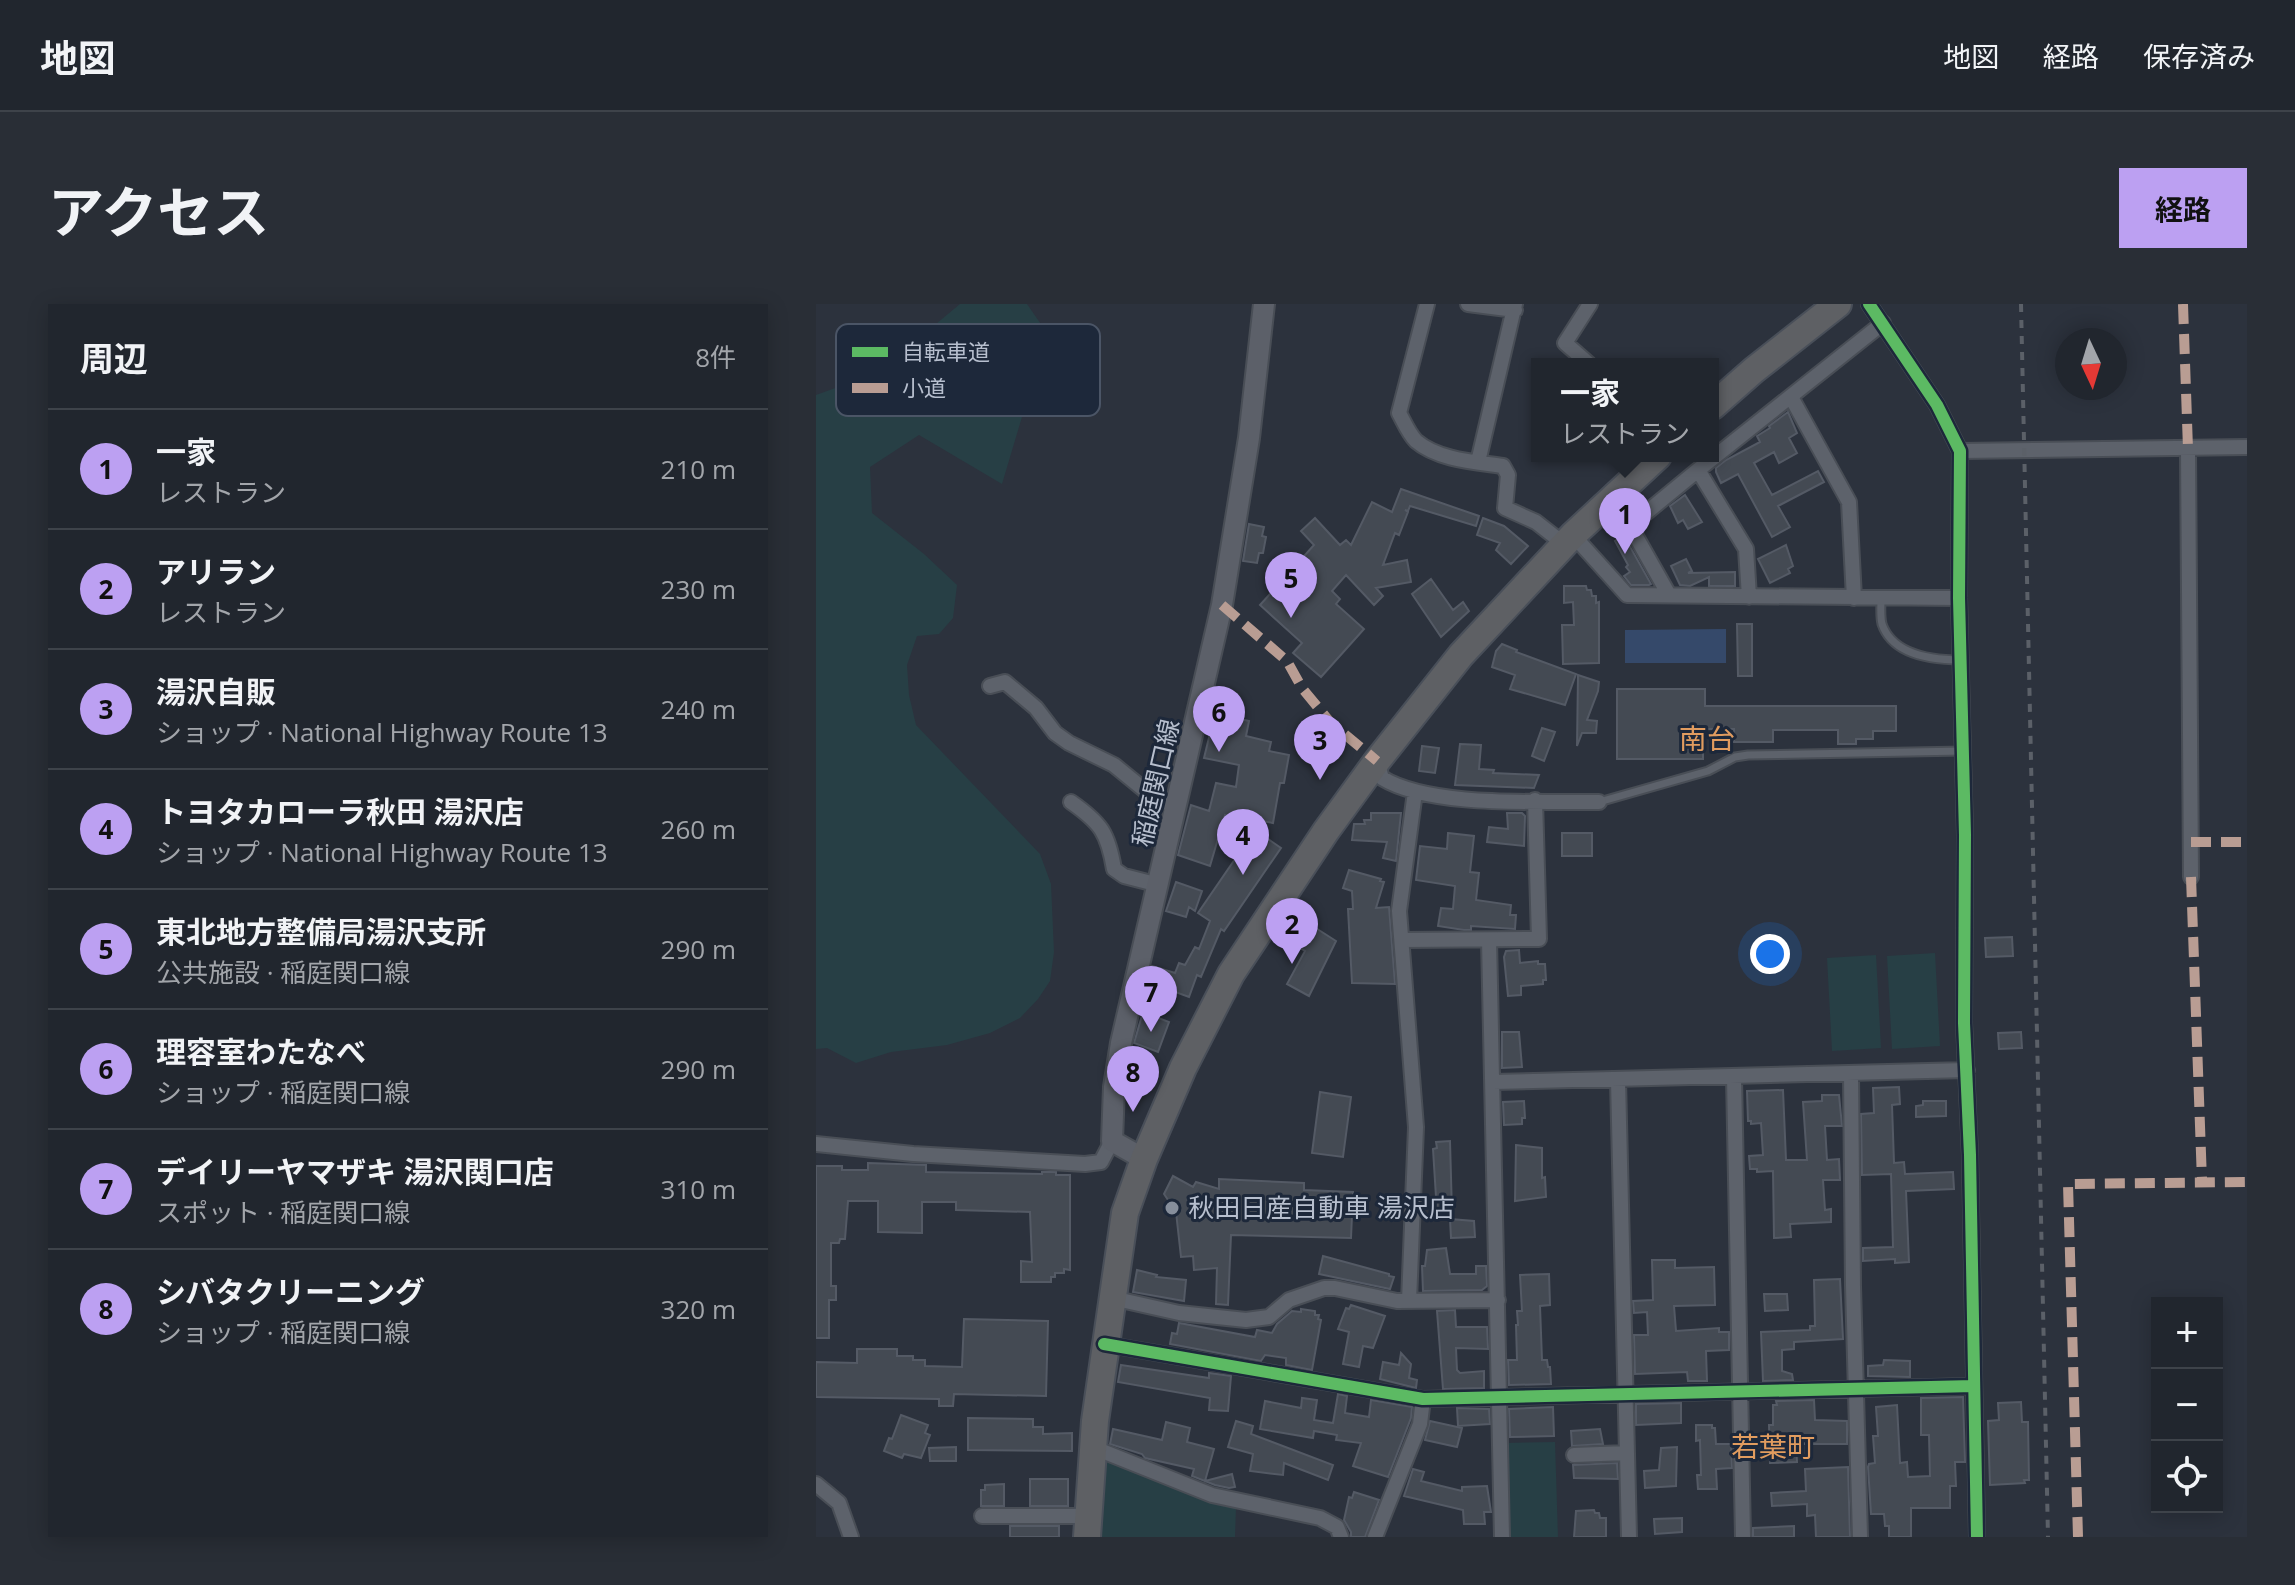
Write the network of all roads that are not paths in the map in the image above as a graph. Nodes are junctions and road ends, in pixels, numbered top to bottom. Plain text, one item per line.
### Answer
1 (1264, 304) edge
2 (1427, 304) edge
3 (1468, 304) edge
4 (1590, 304) edge
5 (1838, 304) edge
6 (1869, 304) edge
7 (1515, 307) edge
8 (1883, 323) junction
9 (1582, 358) edge
10 (1791, 397) junction
11 (1719, 401) edge
12 (2247, 447) edge
13 (2188, 449) junction
14 (1960, 451) junction
15 (1719, 454) edge
16 (1478, 462) junction
17 (1651, 462) edge
18 (1708, 462) edge
19 (1698, 470) junction
20 (1568, 539) junction
21 (1669, 595) junction
22 (1749, 597) junction
23 (1854, 598) junction
24 (1881, 598) junction
25 (1959, 598) junction
26 (1961, 660) junction
27 (990, 686) dead end
28 (1963, 751) junction
29 (1377, 761) junction
30 (1415, 792) junction
31 (1535, 800) junction
32 (1071, 802) dead end
33 (1599, 802) joint
34 (1177, 805) junction
35 (2191, 877) dead end
36 (1159, 885) junction
37 (1403, 940) junction
38 (1489, 940) junction
39 (1967, 1070) junction
40 (1851, 1074) junction
41 (1734, 1077) junction
42 (1618, 1080) junction
43 (1493, 1082) junction
44 (1112, 1141) junction
45 (816, 1144) edge
46 (1144, 1159) junction
47 (1112, 1298) junction
48 (1498, 1300) junction
49 (1409, 1301) junction
50 (1104, 1344) junction
51 (1974, 1386) junction
52 (1857, 1388) junction
53 (1741, 1392) junction
54 (1626, 1395) junction
55 (1498, 1397) junction
56 (1423, 1399) junction
57 (1092, 1447) junction
58 (1627, 1453) junction
59 (1574, 1455) dead end
60 (816, 1484) edge
61 (982, 1516) dead end
62 (1088, 1526) edge
63 (851, 1537) edge
64 (1341, 1537) edge
65 (1375, 1537) edge
66 (1502, 1537) edge
67 (1629, 1537) edge
68 (1743, 1537) edge
69 (1860, 1537) edge
70 (1977, 1537) edge

1 - 34 main road, 稲庭関口線
2 - 16 street
3 - 7 street
4 - 9 street
5 - 11 highway
6 - 8 street
7 - 16 street
8 - 10 street
8 - 14 street
10 - 15 street
10 - 23 street
12 - 13 street
13 - 14 street
13 - 35 street
14 - 25 street
16 - 20 street
17 - 20 highway
18 - 19 street
19 - 21 street
19 - 22 street
20 - 21 street
20 - 29 highway
21 - 22 street
22 - 23 street
23 - 24 street
24 - 25 street
24 - 26 lane
25 - 26 street
26 - 28 street
27 - 34 street
28 - 33 lane
28 - 39 street
29 - 30 street
29 - 46 highway
30 - 31 street
30 - 37 street
31 - 33 street
31 - 38 street
32 - 36 street
34 - 36 main road, 稲庭関口線
36 - 44 main road, 稲庭関口線
37 - 38 street
37 - 49 street
38 - 43 street
39 - 40 street
39 - 51 street
40 - 41 street
40 - 52 street
41 - 42 street
41 - 53 street
42 - 43 street
42 - 54 street
43 - 48 street
44 - 45 street
44 - 46 main road
46 - 47 highway
47 - 49 street
47 - 50 highway
48 - 49 street
48 - 55 street
50 - 56 street
50 - 57 highway
51 - 52 street
51 - 70 street
52 - 53 street
52 - 69 street
53 - 54 street
53 - 68 street
54 - 55 street
54 - 58 street
55 - 56 street
55 - 66 street
56 - 65 street
57 - 62 highway
57 - 64 street
58 - 59 street
58 - 67 street
60 - 63 street
61 - 62 street

